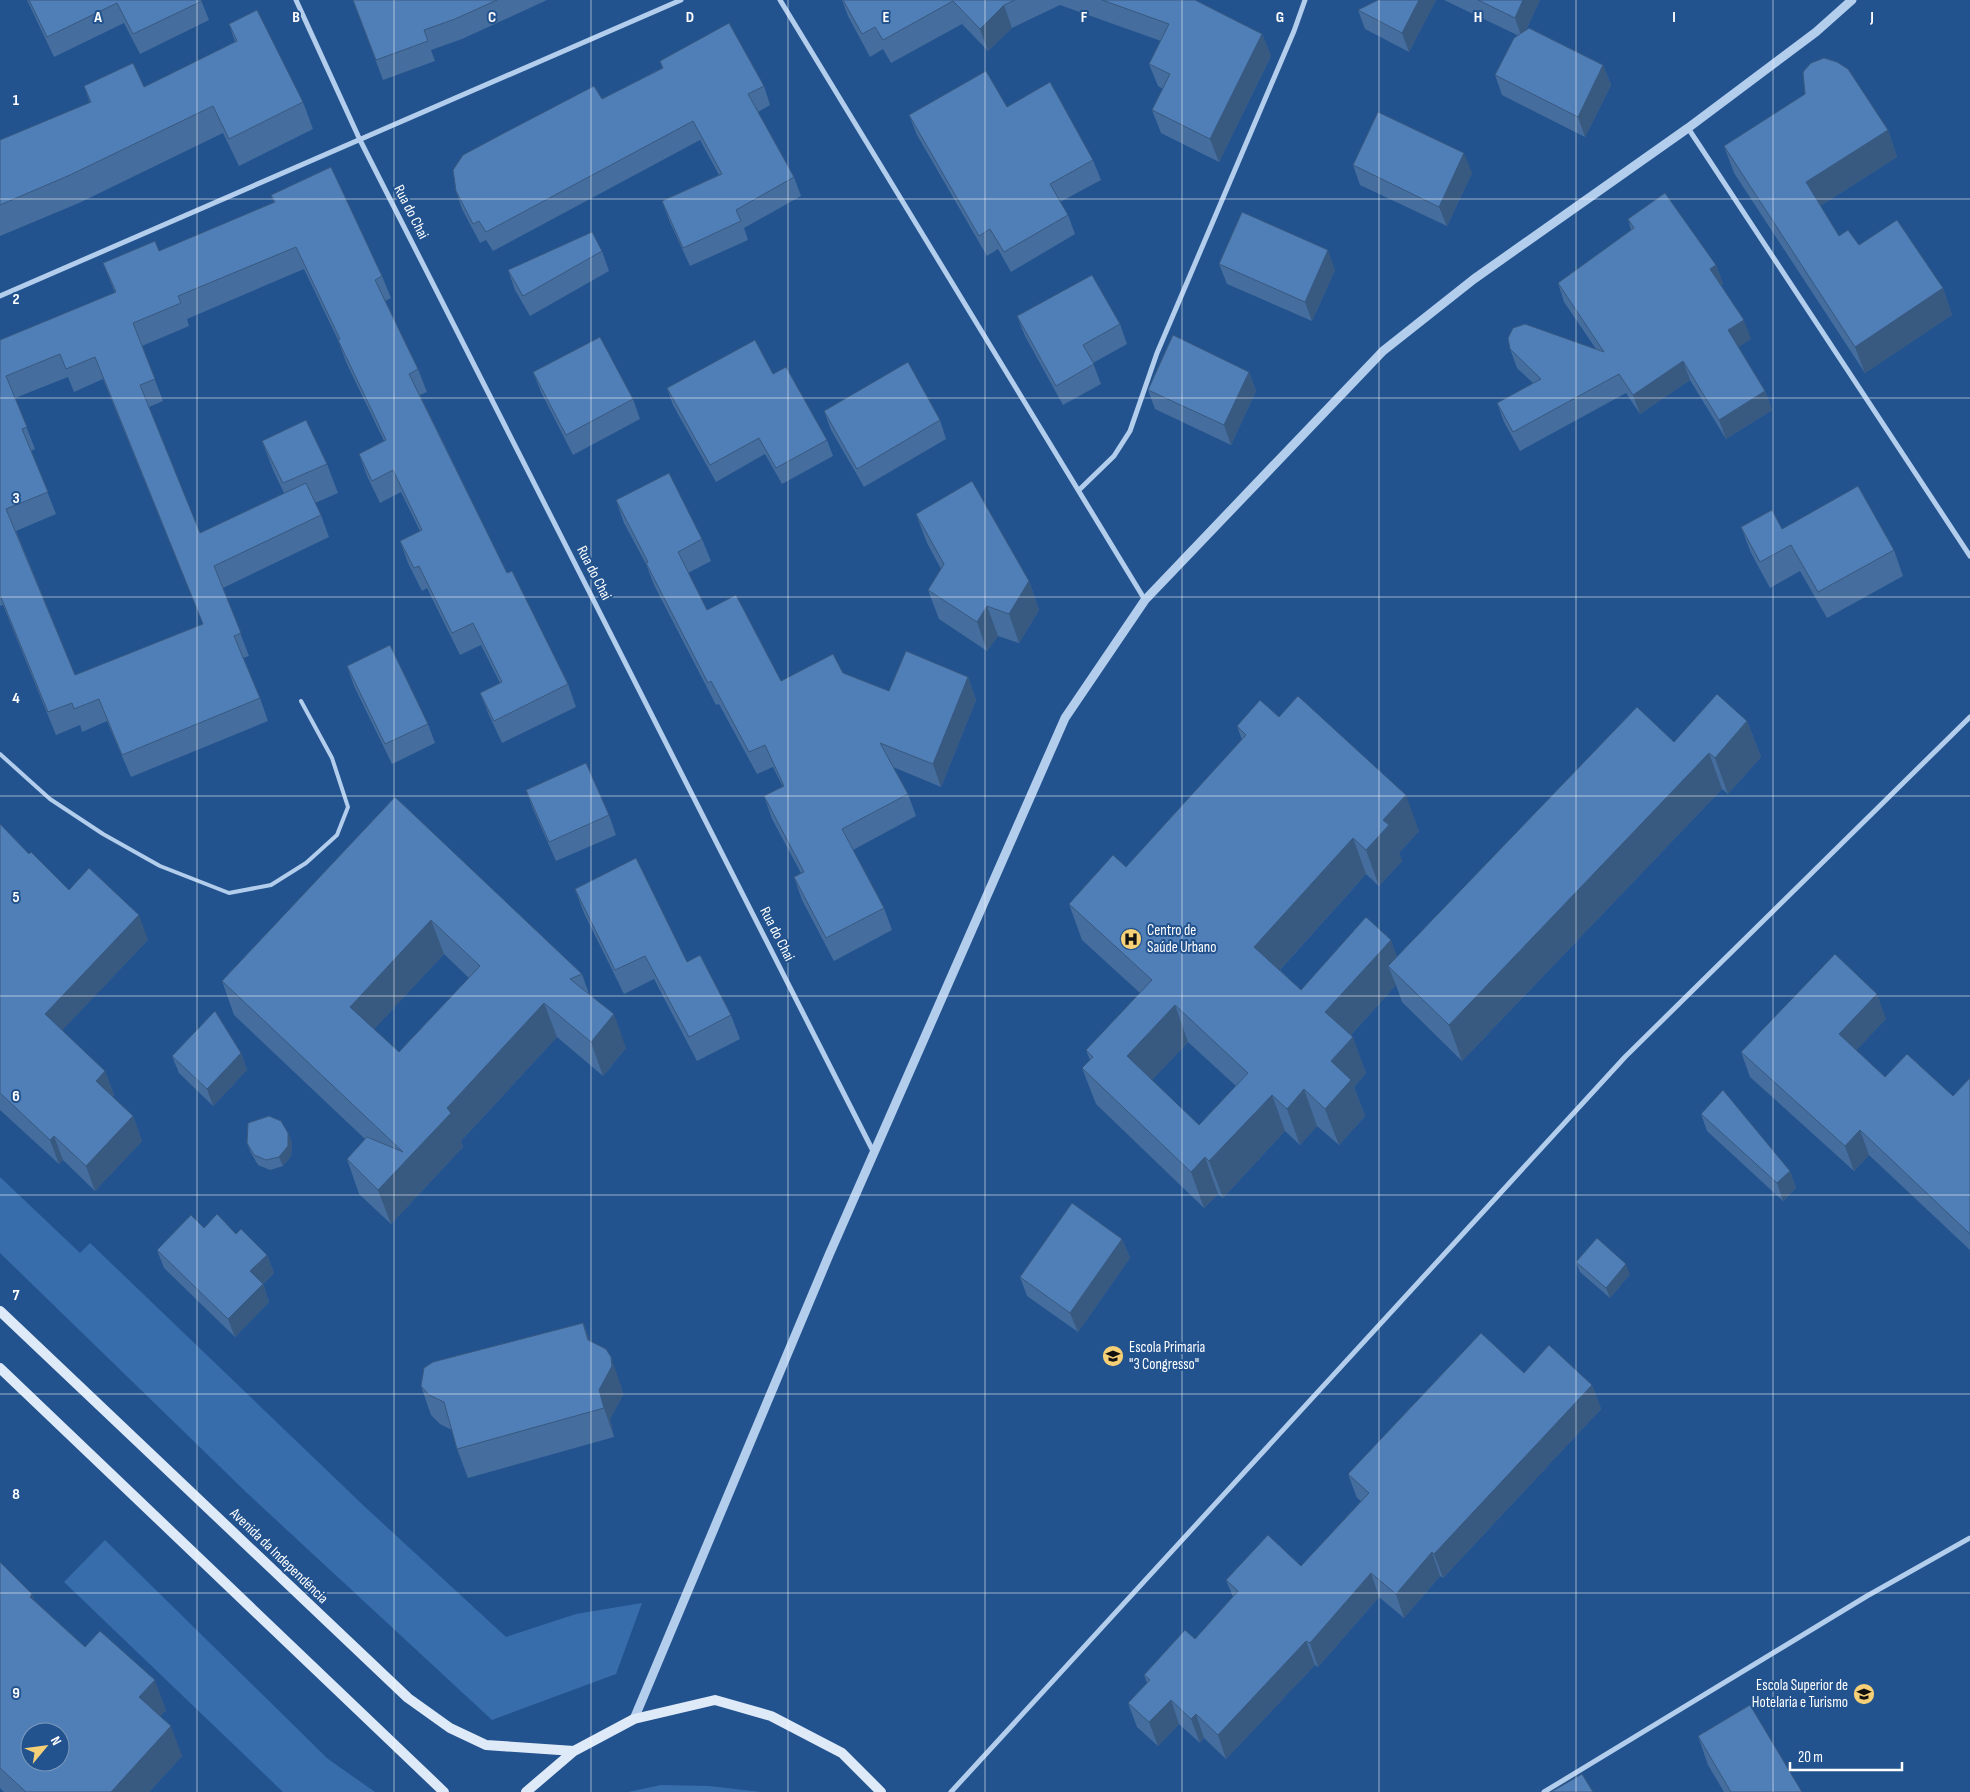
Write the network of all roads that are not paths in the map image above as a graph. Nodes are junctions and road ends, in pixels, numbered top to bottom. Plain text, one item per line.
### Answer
1 (296, 0) edge
2 (681, 0) edge
3 (780, 0) edge
4 (1305, 0) edge
5 (1852, 0) edge
6 (1688, 128) junction
7 (360, 140) junction
8 (0, 296) edge
9 (1078, 490) junction
10 (1970, 556) edge
11 (1145, 600) junction
12 (301, 701) dead end
13 (1970, 718) edge
14 (0, 754) edge
15 (874, 1154) junction
16 (0, 1311) edge
17 (0, 1368) edge
18 (1970, 1538) edge
19 (634, 1719) junction
20 (574, 1751) junction
21 (444, 1792) edge
22 (526, 1792) edge
23 (881, 1792) edge
24 (951, 1792) edge
25 (1544, 1792) edge

1 - 7 street, Rua do Chai
2 - 7 street
3 - 9 street
4 - 9 street
5 - 6 street
6 - 10 street
6 - 11 street
7 - 8 street
7 - 15 street, Rua do Chai
9 - 11 street
11 - 15 street
12 - 14 lane
13 - 24 street
15 - 19 street
16 - 20 main road, Avenida da Independência
17 - 21 main road
18 - 25 street
19 - 20 main road
19 - 23 main road
20 - 22 main road

